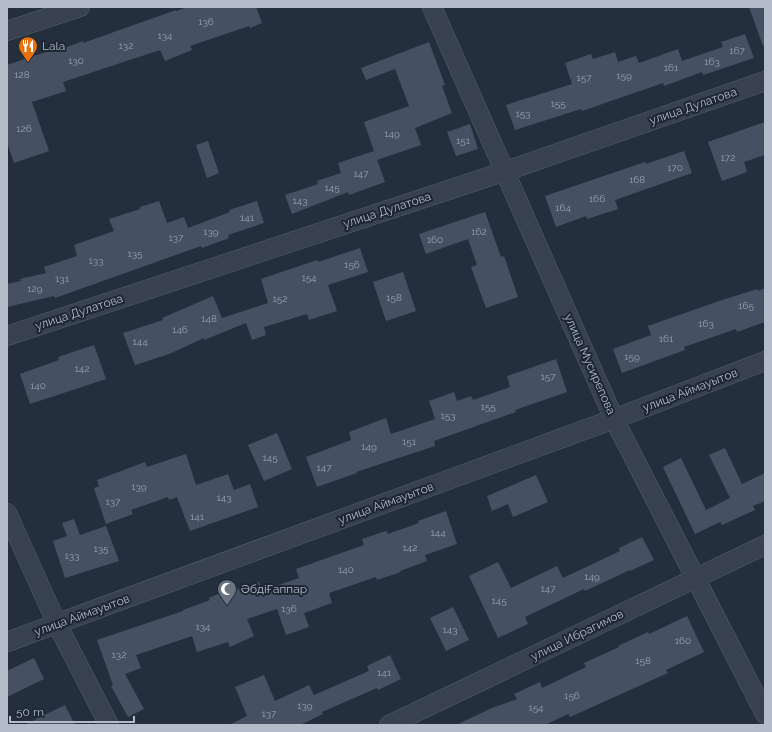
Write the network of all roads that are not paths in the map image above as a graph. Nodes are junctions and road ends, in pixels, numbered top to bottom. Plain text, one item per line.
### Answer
1 (77, 7) edge
2 (432, 7) edge
3 (7, 31) edge
4 (765, 81) edge
5 (506, 171) junction
6 (7, 336) edge
7 (765, 361) edge
8 (614, 419) junction
9 (7, 513) edge
10 (765, 545) edge
11 (695, 578) junction
12 (57, 624) junction
13 (7, 642) edge
14 (765, 714) edge
15 (110, 725) edge
16 (389, 725) edge

1 - 3 street
2 - 5 street, улица Мусирепова
4 - 5 street, улица Дулатова
5 - 6 street, улица Дулатова
5 - 8 street, улица Мусирепова
7 - 8 street, улица Аймауытов
8 - 11 street, улица Мусирепова
8 - 12 street, улица Аймауытов
9 - 12 street
10 - 11 street, улица Ибрагимов
11 - 14 street, улица Мусирепова
11 - 16 street, улица Ибрагимов
12 - 13 street, улица Аймауытов
12 - 15 street

